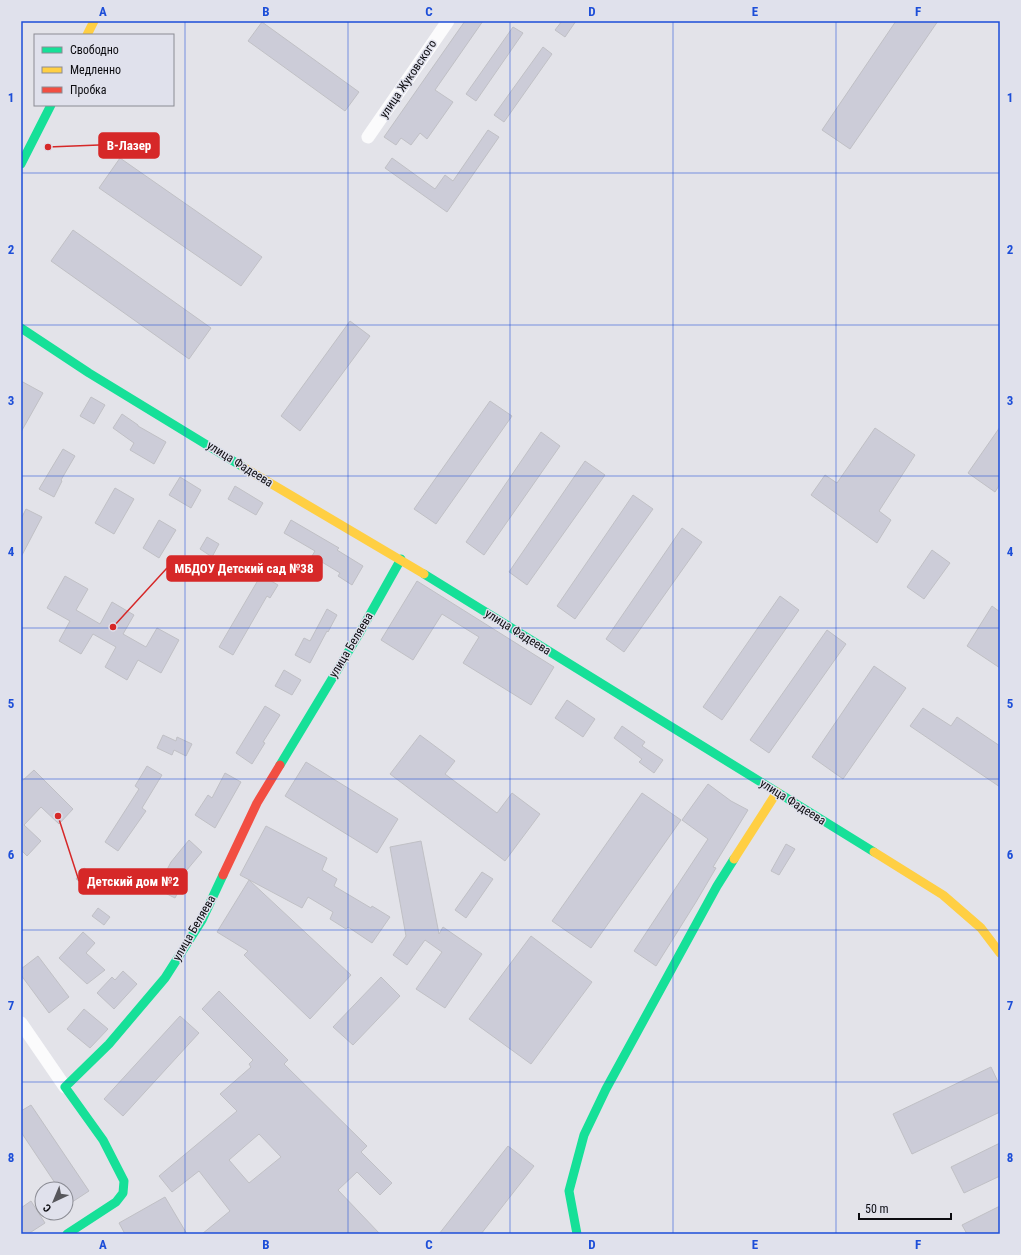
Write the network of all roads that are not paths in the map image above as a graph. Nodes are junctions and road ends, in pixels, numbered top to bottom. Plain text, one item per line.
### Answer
1 (94, 21) edge
2 (448, 21) edge
3 (88, 34) edge
4 (50, 106) edge
5 (368, 137) dead end
6 (21, 164) edge
7 (21, 328) edge
8 (401, 559) junction
9 (777, 792) junction
10 (1000, 953) edge
11 (21, 1023) edge
12 (65, 1087) junction
13 (67, 1234) edge
14 (576, 1234) edge

1 - 3 main road
2 - 5 street, улица Жуковского
4 - 6 main road
7 - 8 main road, улица Фадеева
8 - 9 main road, улица Фадеева
8 - 12 main road, улица Беляева
9 - 10 main road, улица Фадеева
9 - 14 main road
11 - 12 street
12 - 13 main road

